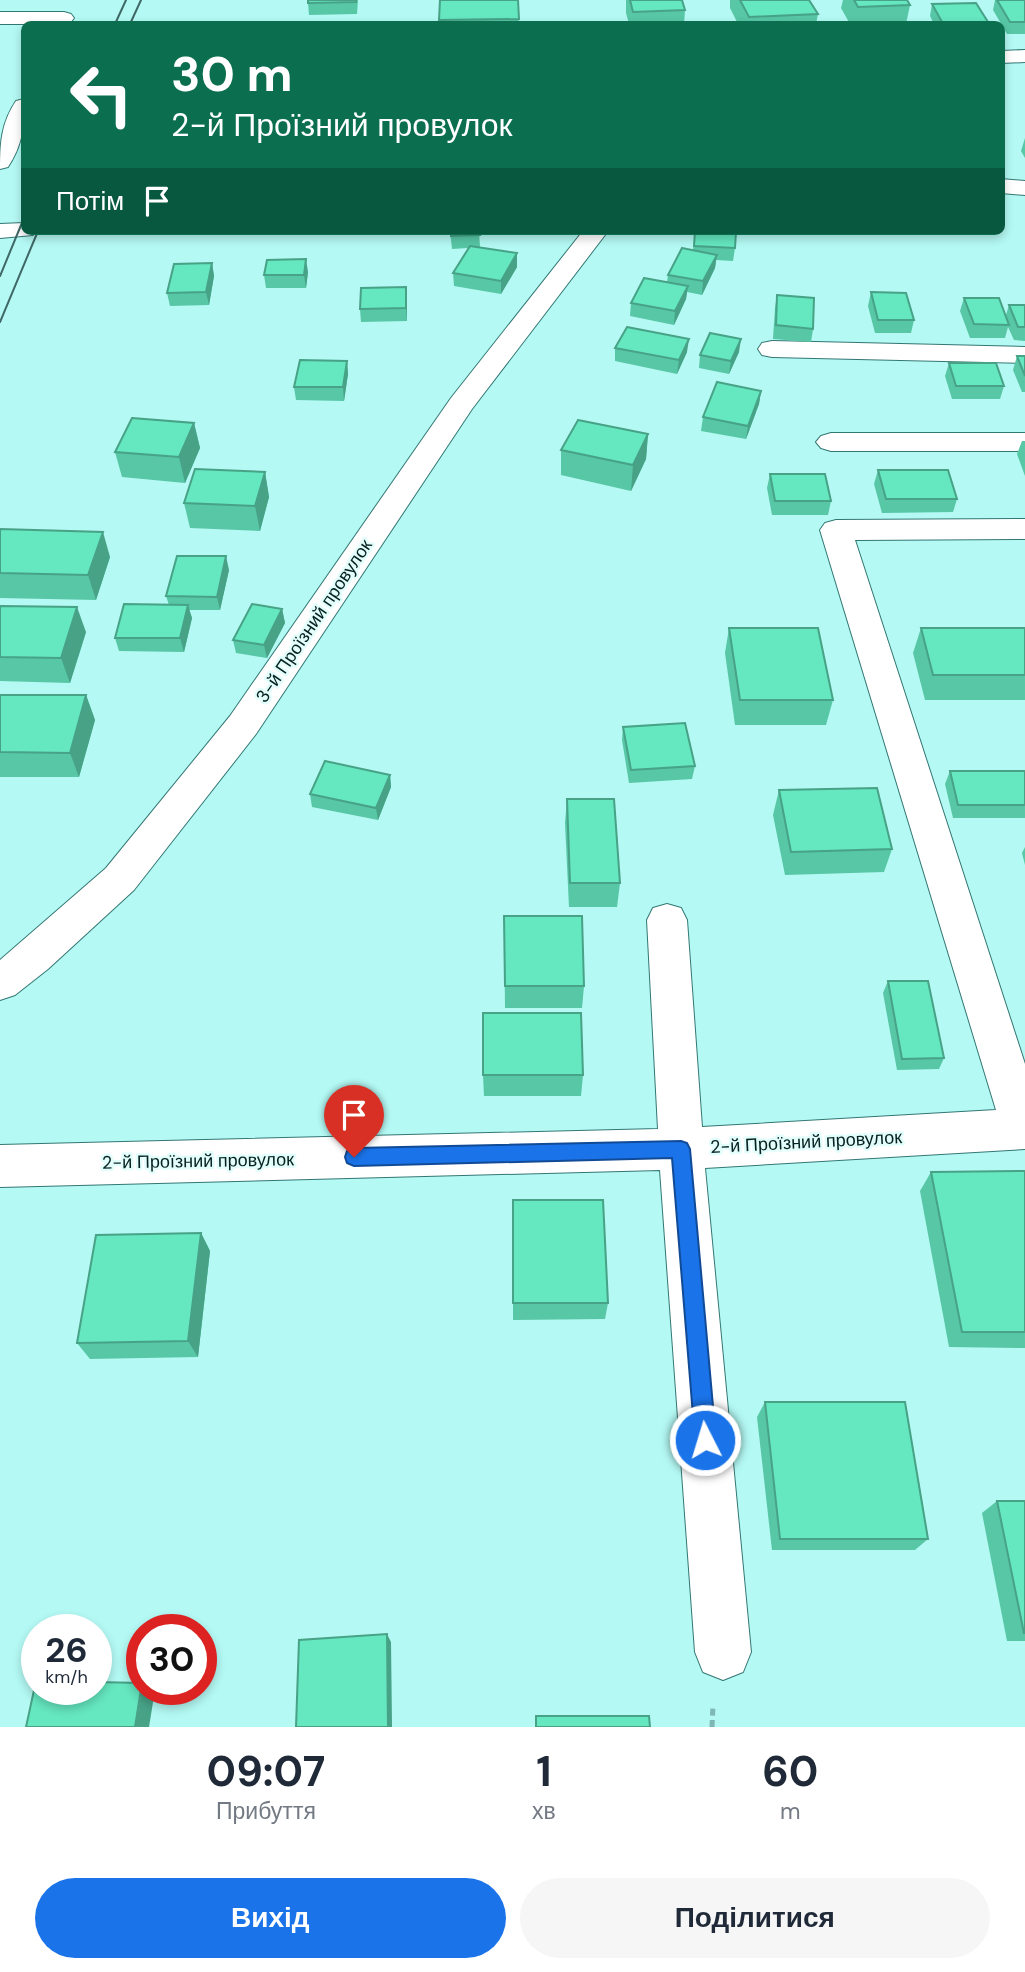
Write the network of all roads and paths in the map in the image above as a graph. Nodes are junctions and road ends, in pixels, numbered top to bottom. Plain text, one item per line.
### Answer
1 (66, 14) edge
2 (0, 18) edge
3 (1025, 56) edge
4 (1005, 57) edge
5 (21, 113) edge
6 (0, 162) edge
7 (1005, 186) edge
8 (1025, 188) edge
9 (0, 230) edge
10 (21, 230) edge
11 (593, 235) edge
12 (772, 349) dead end
13 (1025, 355) edge
14 (1025, 442) edge
15 (831, 443) dead end
16 (1025, 529) edge
17 (667, 920) dead end
18 (0, 983) edge
19 (1024, 1129) edge
20 (681, 1149) junction
21 (0, 1166) edge
22 (723, 1652) dead end

1 - 2 street
3 - 4 street
5 - 6 street
7 - 8 street
9 - 10 street
11 - 18 street, 3-й Проїзний провулок
12 - 13 street
14 - 15 street
16 - 19 street
17 - 20 street
19 - 20 street, 2-й Проїзний провулок
20 - 21 street, 2-й Проїзний провулок
20 - 22 street

